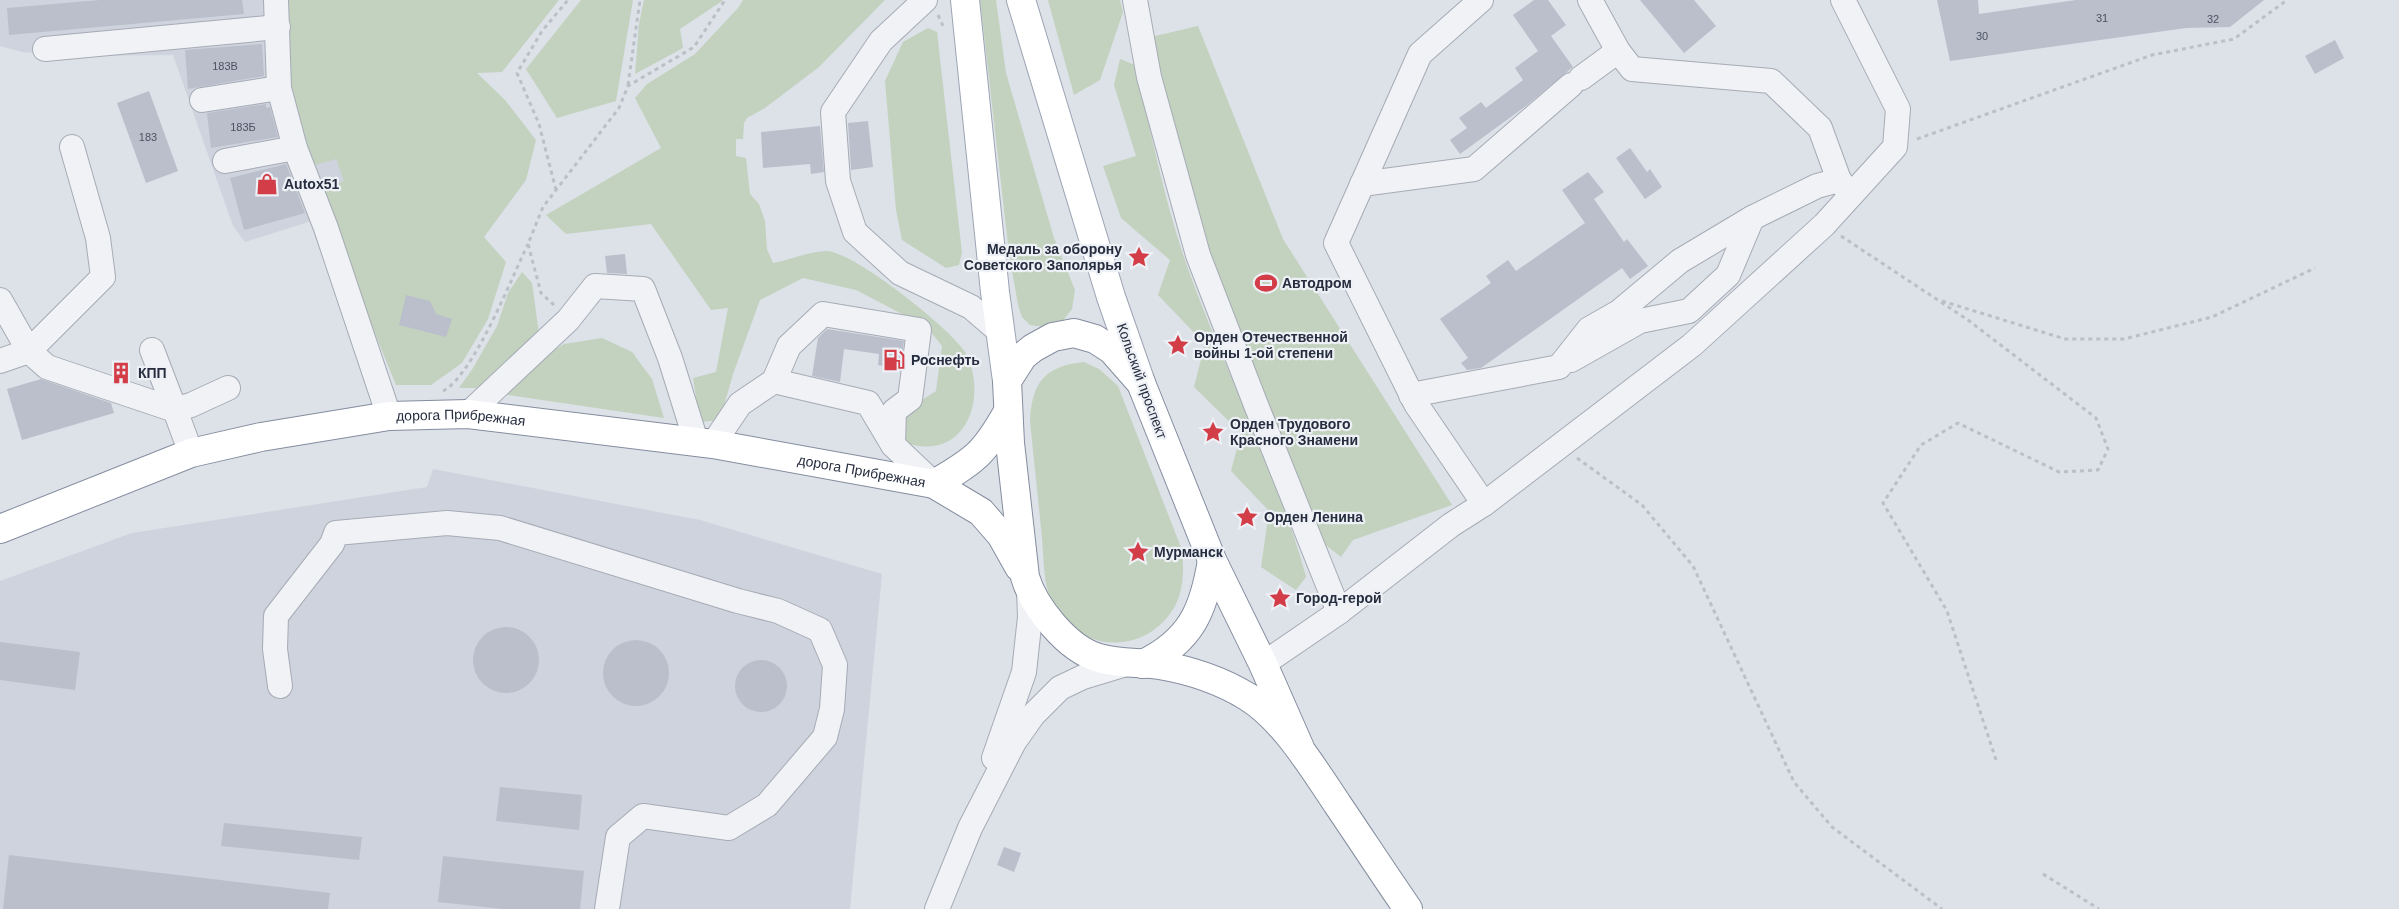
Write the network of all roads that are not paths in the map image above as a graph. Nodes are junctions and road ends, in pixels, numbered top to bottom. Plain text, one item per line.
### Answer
1 (276, 0) edge
2 (925, 0) edge
3 (965, 0) edge
4 (1021, 0) edge
5 (1135, 0) edge
6 (1481, 0) edge
7 (1590, 0) edge
8 (1843, 0) edge
9 (278, 27) junction
10 (45, 49) dead end
11 (1618, 51) junction
12 (278, 88) junction
13 (202, 100) dead end
14 (72, 147) dead end
15 (295, 148) junction
16 (225, 161) dead end
17 (1362, 184) junction
18 (1845, 188) junction
19 (1752, 218) junction
20 (0, 300) edge
21 (1000, 332) junction
22 (14, 340) edge
23 (152, 350) dead end
24 (0, 361) edge
25 (1559, 367) junction
26 (774, 381) junction
27 (1007, 381) junction
28 (1141, 384) junction
29 (228, 388) dead end
30 (1411, 395) junction
31 (175, 410) junction
32 (1007, 413) junction
33 (468, 414) junction
34 (388, 416) junction
35 (704, 442) junction
36 (893, 445) junction
37 (192, 453) junction
38 (934, 484) junction
39 (1484, 504) junction
40 (0, 529) edge
41 (1212, 560) junction
42 (1027, 584) junction
43 (1339, 612) junction
44 (1134, 664) junction
45 (1263, 664) junction
46 (280, 686) dead end
47 (1300, 748) junction
48 (972, 824) junction
49 (607, 909) edge
50 (937, 909) edge
51 (1408, 909) edge

1 - 9 street
2 - 21 street
3 - 21 main road
4 - 28 main road, Кольский проспект
5 - 43 street
6 - 17 street
7 - 11 street
8 - 18 street
9 - 10 street
9 - 12 street
11 - 17 street
11 - 18 street
12 - 13 street
12 - 15 street
14 - 22 street
15 - 16 street
15 - 34 street
17 - 30 street
18 - 19 street
18 - 39 street
19 - 25 street
19 - 25 street
20 - 22 street
21 - 27 main road
22 - 24 street
22 - 31 street
23 - 31 street
25 - 30 street
26 - 35 street
26 - 36 street
26 - 36 street
27 - 28 main road
27 - 32 main road
28 - 41 main road, Кольский проспект
29 - 31 street
30 - 39 street
31 - 37 street
32 - 38 main road
32 - 42 main road
33 - 34 main road, дорога Прибрежная
33 - 35 main road, дорога Прибрежная
33 - 35 street
34 - 37 main road, дорога Прибрежная
35 - 38 main road, дорога Прибрежная
36 - 38 street
37 - 40 main road, дорога Прибрежная
38 - 42 main road
39 - 43 street
41 - 44 main road
41 - 45 main road, Кольский проспект
42 - 44 main road
42 - 48 street
43 - 45 street
44 - 47 main road
44 - 48 street
45 - 47 main road, Кольский проспект
46 - 49 street
47 - 51 main road
48 - 50 street

